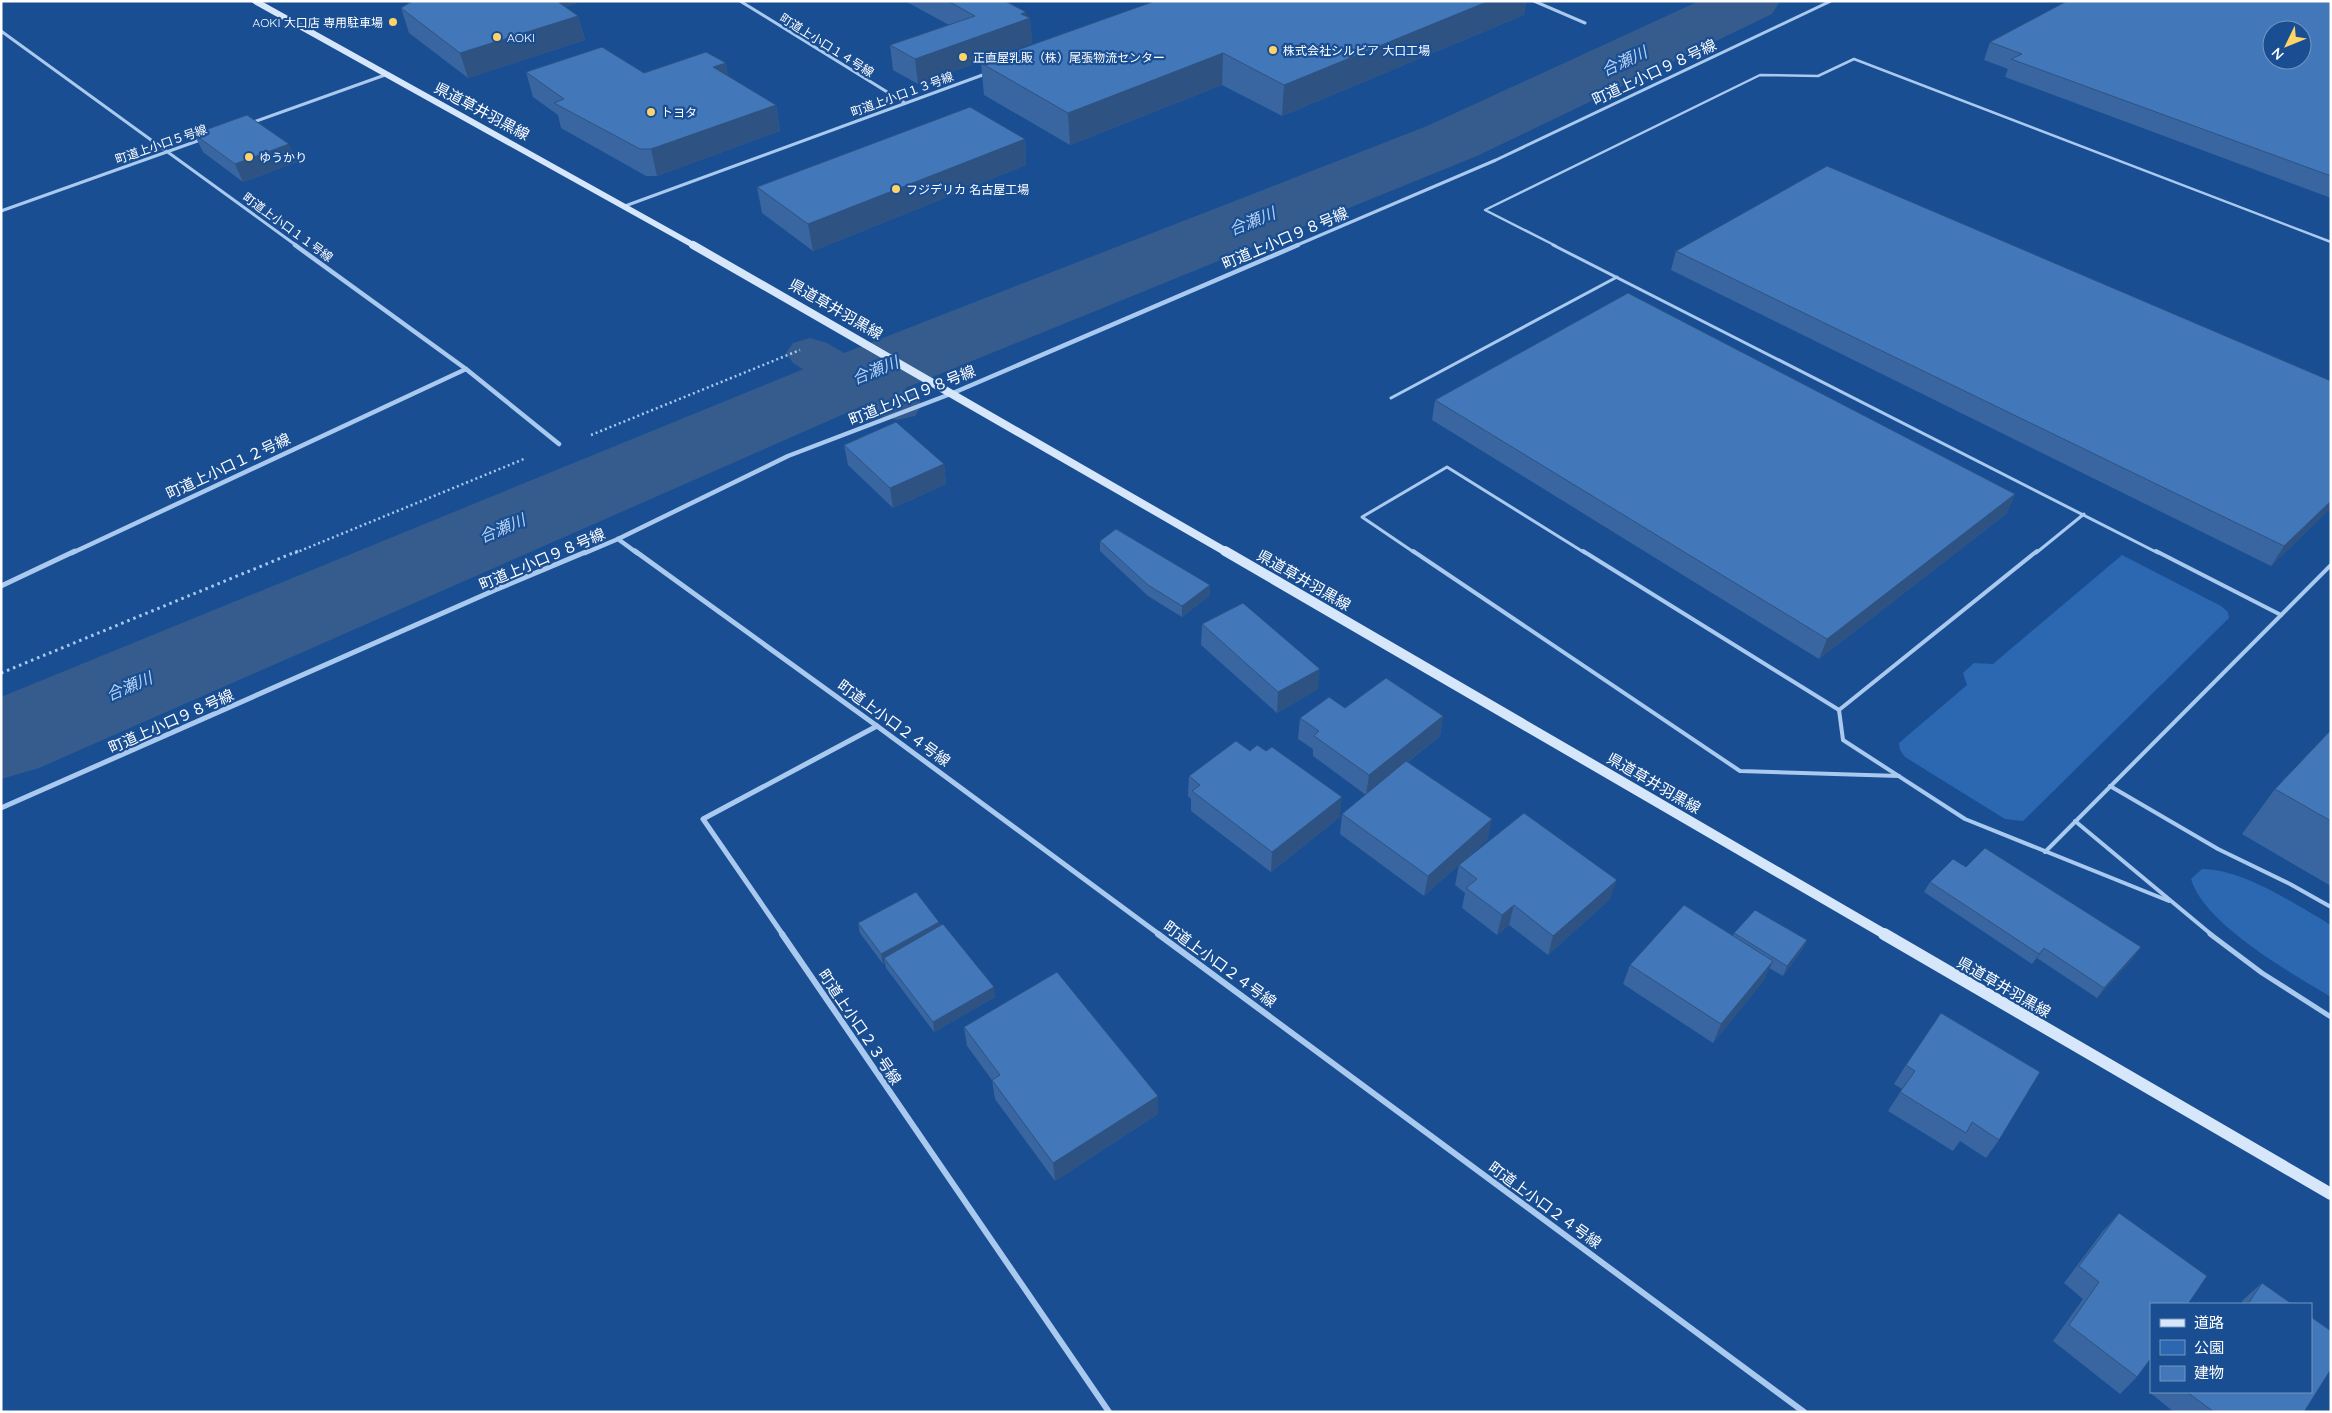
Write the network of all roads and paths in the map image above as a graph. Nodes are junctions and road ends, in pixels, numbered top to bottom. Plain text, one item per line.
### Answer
1 (256, 1) edge
2 (740, 1) edge
3 (1534, 1) edge
4 (1831, 1) edge
5 (1585, 23) dead end
6 (1, 31) edge
7 (989, 73) edge
8 (385, 75) junction
9 (905, 103) junction
10 (244, 125) edge
11 (206, 138) edge
12 (168, 152) junction
13 (624, 206) junction
14 (1, 211) edge
15 (2331, 242) edge
16 (1617, 277) junction
17 (845, 332) junction
18 (466, 369) junction
19 (953, 393) junction
20 (1391, 398) dead end
21 (559, 444) junction
22 (2084, 514) junction
23 (618, 539) junction
24 (2331, 565) edge
25 (1, 586) edge
26 (2281, 614) junction
27 (1, 672) edge
28 (1839, 710) junction
29 (877, 726) junction
30 (1899, 776) junction
31 (2110, 786) junction
32 (1, 808) edge
33 (2075, 820) junction
34 (2045, 852) junction
35 (2169, 901) junction
36 (2331, 907) edge
37 (2331, 1017) edge
38 (2331, 1194) edge
39 (1109, 1412) edge
40 (1804, 1412) edge

1 - 8 main road, 県道草井羽黒線
2 - 9 street, 町道上小口１４号線
3 - 5 street
4 - 19 street, 町道上小口９８号線
6 - 12 street, 町道上小口１１号線
7 - 9 street, 町道上小口１３号線
8 - 10 street
8 - 13 main road, 県道草井羽黒線
9 - 13 street, 町道上小口１３号線
11 - 12 street, 町道上小口５号線
12 - 14 street, 町道上小口５号線
12 - 18 street, 町道上小口１１号線
13 - 17 main road, 県道草井羽黒線
15 - 16 lane
16 - 20 lane
16 - 22 lane
17 - 19 main road, 県道草井羽黒線
17 - 21 path
18 - 21 street, 町道上小口１１号線
18 - 25 street, 町道上小口１２号線
19 - 23 street, 町道上小口９８号線
19 - 38 main road, 県道草井羽黒線
21 - 27 path
22 - 26 lane
22 - 28 lane
23 - 29 street, 町道上小口２４号線
23 - 32 street, 町道上小口９８号線
24 - 26 lane
26 - 31 lane
28 - 30 lane
28 - 30 lane
29 - 39 street, 町道上小口２３号線
29 - 40 street, 町道上小口２４号線
30 - 34 lane
31 - 33 lane
31 - 36 lane
33 - 34 lane
33 - 35 lane
34 - 35 lane
35 - 37 lane

